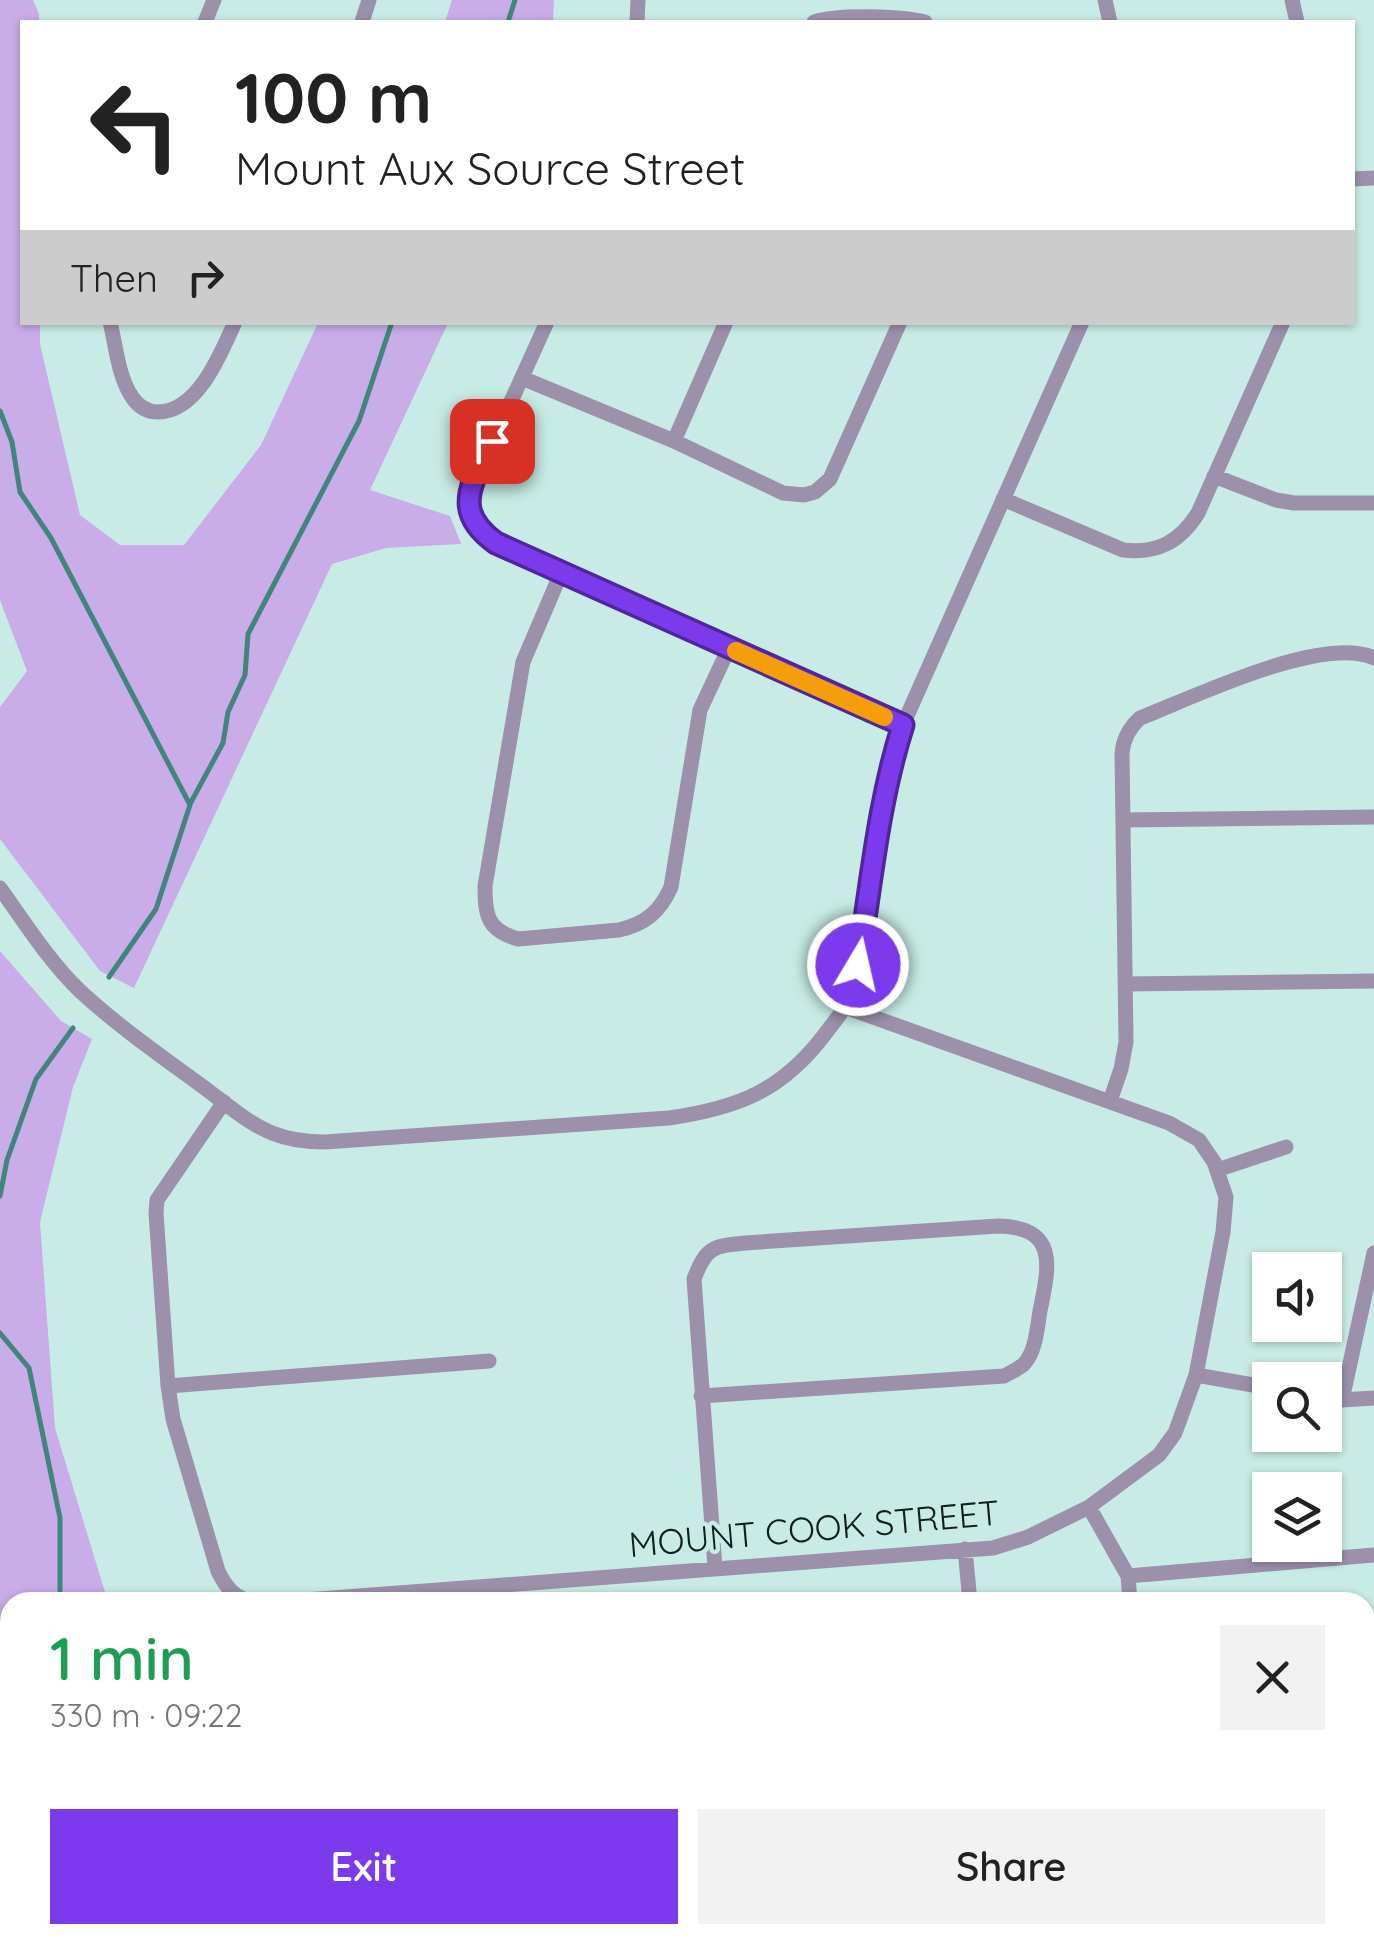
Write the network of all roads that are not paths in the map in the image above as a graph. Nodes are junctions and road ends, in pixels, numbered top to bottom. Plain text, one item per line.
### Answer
1 (820, 20) edge
2 (890, 20) edge
3 (111, 325) edge
4 (234, 325) edge
5 (546, 325) edge
6 (725, 325) edge
7 (899, 325) edge
8 (1081, 325) edge
9 (1282, 325) edge
10 (522, 378) junction
11 (674, 442) junction
12 (1214, 476) junction
13 (1002, 499) junction
14 (1374, 503) edge
15 (561, 572) junction
16 (729, 648) junction
17 (1374, 658) edge
18 (903, 725) junction
19 (1374, 817) edge
20 (1124, 820) junction
21 (0, 888) edge
22 (1374, 981) edge
23 (1126, 984) junction
24 (846, 1007) junction
25 (1110, 1101) junction
26 (224, 1102) junction
27 (1286, 1147) dead end
28 (1217, 1170) junction
29 (1374, 1254) edge
30 (489, 1362) dead end
31 (1342, 1369) edge
32 (1196, 1375) junction
33 (1252, 1385) edge
34 (168, 1386) junction
35 (702, 1396) junction
36 (1342, 1398) edge
37 (1374, 1398) edge
38 (1089, 1507) junction
39 (965, 1549) junction
40 (1374, 1555) edge
41 (716, 1568) junction
42 (1128, 1576) junction
43 (231, 1592) edge
44 (438, 1592) edge
45 (969, 1592) edge
46 (1129, 1592) edge

1 - 2 street
3 - 4 street
5 - 10 street
6 - 11 street
7 - 11 street
8 - 13 street
9 - 12 street
10 - 11 street
10 - 15 street
12 - 13 street
12 - 14 street
13 - 18 street
15 - 16 street
15 - 16 street
16 - 18 street
17 - 20 street
18 - 24 street
19 - 20 street
20 - 23 street
21 - 26 street
22 - 23 street
23 - 25 street
24 - 25 street
24 - 26 street
25 - 28 street
26 - 34 street
27 - 28 street
28 - 32 street, MOUNT COOK STREET
29 - 31 street
30 - 34 street
32 - 33 street
32 - 38 street, MOUNT COOK STREET
34 - 43 street
35 - 35 street
35 - 41 street
36 - 37 street
38 - 39 street, MOUNT COOK STREET
38 - 42 street
39 - 41 street, MOUNT COOK STREET
39 - 45 street
40 - 42 street
41 - 44 street, MOUNT COOK STREET
42 - 46 street

